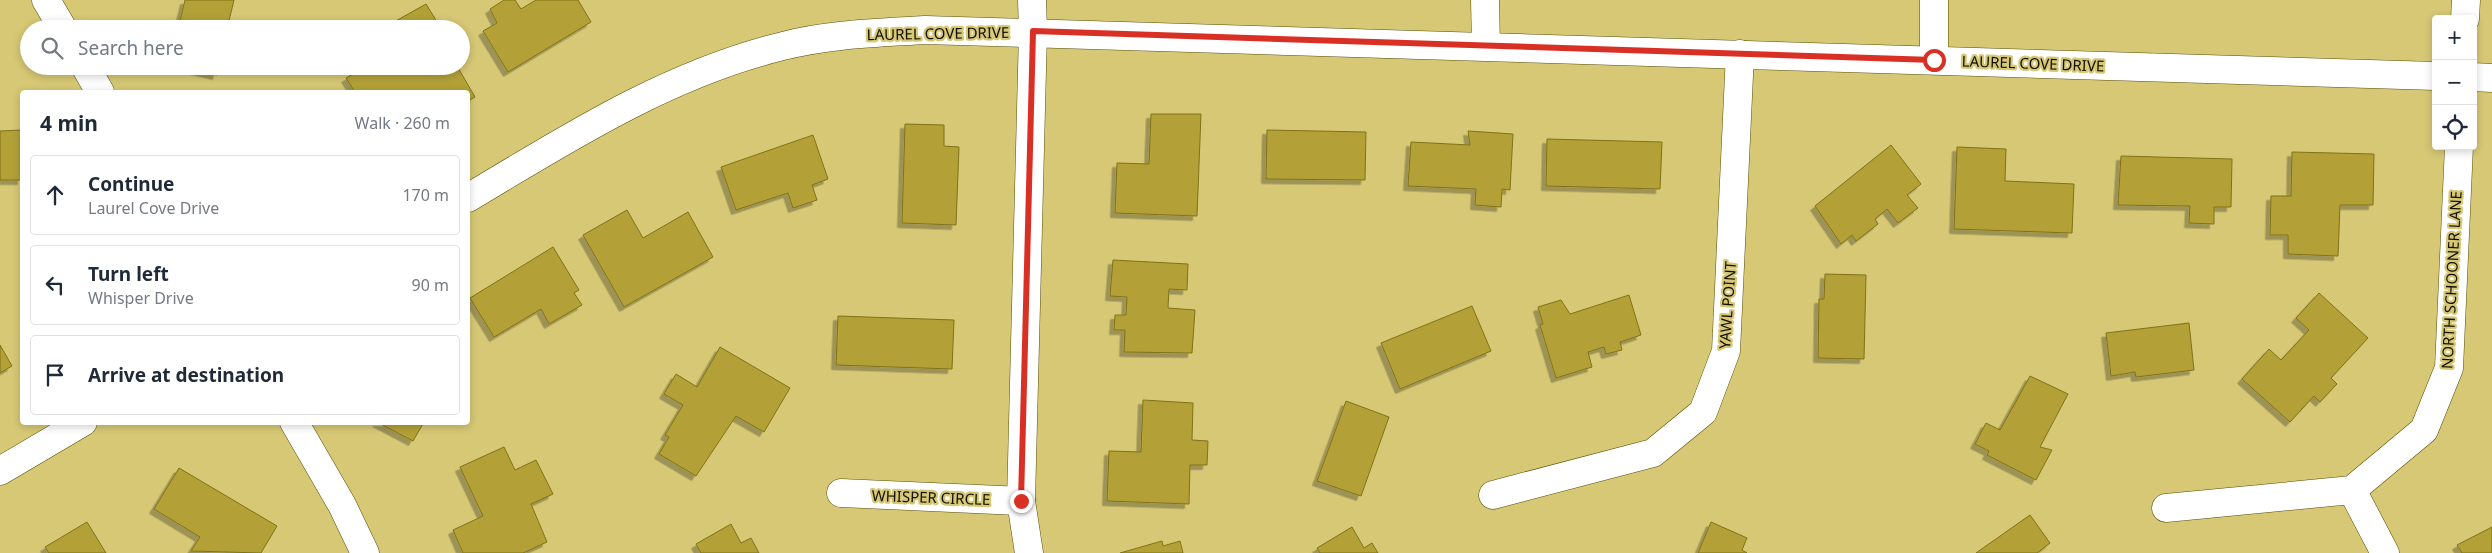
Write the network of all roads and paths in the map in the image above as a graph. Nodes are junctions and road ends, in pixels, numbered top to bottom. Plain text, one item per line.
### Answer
1 (46, 0) edge
2 (1032, 0) edge
3 (1485, 0) edge
4 (1934, 0) edge
5 (2466, 0) edge
6 (2465, 15) edge
7 (58, 20) edge
8 (1033, 31) junction
9 (1486, 46) junction
10 (1740, 54) junction
11 (1934, 60) junction
12 (90, 75) edge
13 (2432, 76) edge
14 (2477, 77) edge
15 (2492, 78) edge
16 (99, 90) edge
17 (2459, 150) edge
18 (470, 197) edge
19 (78, 425) edge
20 (296, 425) edge
21 (0, 471) edge
22 (2352, 490) junction
23 (841, 493) dead end
24 (1493, 495) dead end
25 (1021, 501) junction
26 (2166, 508) dead end
27 (365, 553) edge
28 (1029, 553) edge
29 (2384, 553) edge

1 - 7 street
2 - 8 street
3 - 9 street
4 - 11 street
5 - 6 street
8 - 9 street, LAUREL COVE DRIVE
8 - 18 street, LAUREL COVE DRIVE
8 - 25 street
9 - 10 street, LAUREL COVE DRIVE
10 - 11 street, LAUREL COVE DRIVE
10 - 24 street, YAWL POINT
11 - 13 street, LAUREL COVE DRIVE
12 - 16 street
14 - 15 street
17 - 22 street, NORTH SCHOONER LANE
19 - 21 street
20 - 27 street
22 - 26 street
22 - 29 street
23 - 25 street, WHISPER CIRCLE
25 - 28 street

